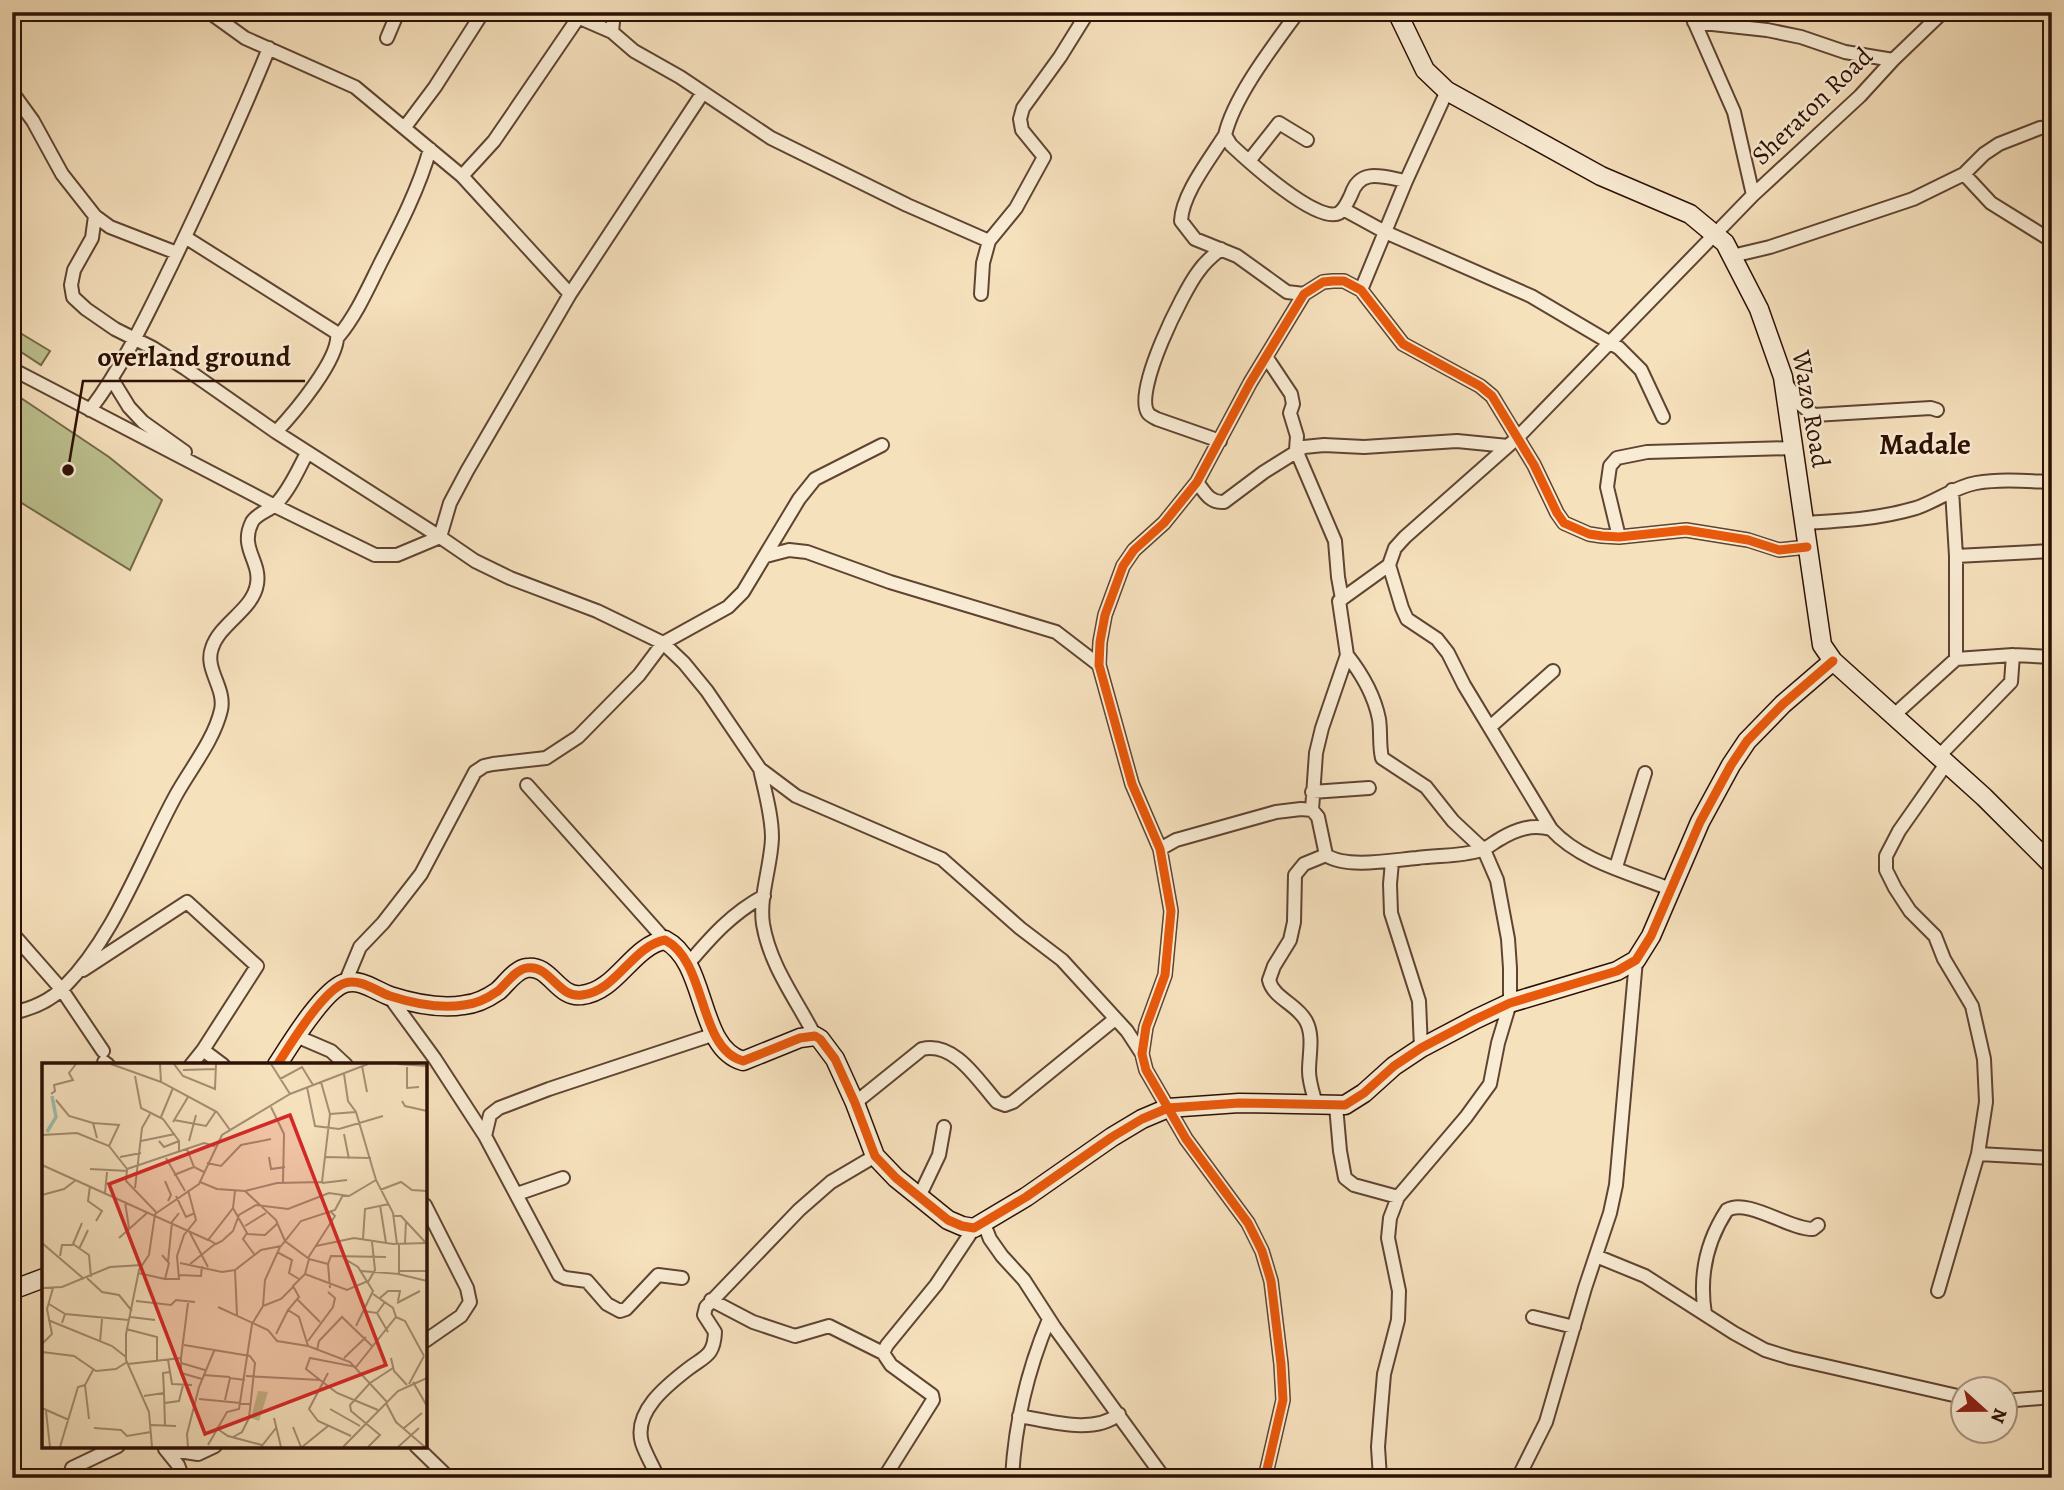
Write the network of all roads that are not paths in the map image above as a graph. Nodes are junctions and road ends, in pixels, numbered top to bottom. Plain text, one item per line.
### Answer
1 (209, 12) edge
2 (398, 12) edge
3 (483, 12) edge
4 (614, 12) edge
5 (1088, 12) edge
6 (1298, 12) edge
7 (1397, 12) edge
8 (1943, 12) edge
9 (572, 15) edge
10 (1692, 17) edge
11 (612, 32) junction
12 (387, 38) dead end
13 (269, 48) junction
14 (1893, 60) junction
15 (1447, 91) junction
16 (702, 94) junction
17 (13, 96) edge
18 (405, 127) junction
19 (2052, 127) edge
20 (1225, 135) junction
21 (1307, 140) dead end
22 (430, 149) junction
23 (1248, 161) junction
24 (1964, 174) junction
25 (462, 176) junction
26 (1406, 181) junction
27 (1753, 195) junction
28 (1343, 209) junction
29 (95, 216) junction
30 (1385, 232) junction
31 (1714, 233) junction
32 (186, 237) junction
33 (989, 241) junction
34 (2052, 241) edge
35 (1221, 249) junction
36 (177, 253) junction
37 (1732, 256) junction
38 (1361, 290) junction
39 (1287, 292) junction
40 (570, 294) junction
41 (981, 294) dead end
42 (1304, 294) junction
43 (1294, 309) junction
44 (338, 337) junction
45 (136, 338) junction
46 (1609, 342) junction
47 (1267, 358) junction
48 (12, 369) edge
49 (1783, 377) junction
50 (113, 381) junction
51 (90, 410) junction
52 (1937, 410) dead end
53 (1664, 417) dead end
54 (276, 432) junction
55 (1220, 441) junction
56 (1513, 442) junction
57 (1299, 444) junction
58 (882, 445) dead end
59 (1793, 448) junction
60 (307, 453) junction
61 (210, 472) junction
62 (1197, 482) junction
63 (2052, 482) edge
64 (1952, 490) junction
65 (275, 506) junction
66 (1803, 523) junction
67 (440, 537) junction
68 (1619, 537) junction
69 (1807, 547) junction
70 (2052, 551) edge
71 (766, 556) junction
72 (1956, 556) junction
73 (1389, 565) junction
74 (1342, 599) junction
75 (663, 643) junction
76 (1347, 655) junction
77 (2013, 655) junction
78 (2052, 657) edge
79 (1956, 659) junction
80 (1832, 661) junction
81 (1099, 665) junction
82 (1553, 671) dead end
83 (1893, 716) junction
84 (1490, 727) junction
85 (1942, 761) junction
86 (760, 769) junction
87 (1645, 773) dead end
88 (527, 785) dead end
89 (1369, 788) dead end
90 (1312, 792) junction
91 (1312, 810) junction
92 (1551, 829) junction
93 (1160, 849) junction
94 (1484, 850) junction
95 (1326, 855) junction
96 (1392, 862) junction
97 (2051, 864) edge
98 (1616, 867) junction
99 (1670, 889) junction
100 (764, 896) junction
101 (12, 933) edge
102 (665, 940) junction
103 (1636, 960) junction
104 (688, 964) junction
105 (74, 976) junction
106 (345, 983) junction
107 (62, 990) junction
108 (388, 996) junction
109 (1510, 1003) junction
110 (12, 1013) edge
111 (1115, 1019) junction
112 (715, 1034) junction
113 (815, 1036) junction
114 (296, 1037) junction
115 (1421, 1048) junction
116 (203, 1050) junction
117 (1142, 1054) junction
118 (105, 1059) edge
119 (193, 1063) edge
120 (220, 1063) edge
121 (278, 1063) edge
122 (344, 1063) edge
123 (855, 1103) junction
124 (1315, 1104) junction
125 (1336, 1106) junction
126 (1168, 1108) junction
127 (944, 1127) dead end
128 (485, 1136) junction
129 (1978, 1154) junction
130 (875, 1156) junction
131 (2052, 1158) edge
132 (563, 1178) dead end
133 (517, 1194) junction
134 (1398, 1197) junction
135 (919, 1198) junction
136 (427, 1209) edge
137 (1818, 1225) dead end
138 (979, 1226) junction
139 (1596, 1256) junction
140 (682, 1278) dead end
141 (42, 1279) edge
142 (12, 1290) edge
143 (1938, 1291) dead end
144 (711, 1300) junction
145 (1705, 1314) junction
146 (1534, 1317) dead end
147 (1049, 1319) junction
148 (1574, 1327) junction
149 (427, 1340) edge
150 (883, 1353) junction
151 (1948, 1394) edge
152 (2052, 1397) edge
153 (2018, 1400) edge
154 (1119, 1414) junction
155 (1019, 1416) junction
156 (114, 1448) edge
157 (164, 1448) edge
158 (210, 1448) edge
159 (418, 1448) edge
160 (72, 1468) dead end
161 (883, 1477) edge
162 (183, 1478) edge
163 (449, 1478) edge
164 (658, 1478) edge
165 (1012, 1478) edge
166 (1164, 1478) edge
167 (1265, 1478) edge
168 (1380, 1478) edge
169 (1518, 1478) edge

1 - 13 street
2 - 12 street
3 - 18 street
4 - 11 street
5 - 33 street
6 - 20 street
7 - 15 street, Wazo Road
8 - 14 street, Sheraton Road
9 - 11 street
9 - 25 street
10 - 14 street
10 - 27 street
11 - 16 street
13 - 18 street
13 - 32 street
14 - 27 street, Sheraton Road
15 - 26 street
15 - 31 street, Wazo Road
16 - 33 street
16 - 40 street
17 - 29 street
18 - 22 street
19 - 24 street
20 - 23 street
20 - 35 street
21 - 23 street
22 - 25 street
22 - 44 street
23 - 28 street
24 - 34 street
24 - 37 street
25 - 40 street
26 - 28 street
26 - 30 street
27 - 31 street, Sheraton Road
28 - 30 street
29 - 36 street
29 - 45 street
30 - 38 street
30 - 46 street
31 - 37 street, Wazo Road
31 - 46 street, Sheraton Road
32 - 36 street
32 - 44 street
33 - 41 street
35 - 39 street
35 - 55 street
36 - 45 street
37 - 49 street, Wazo Road
38 - 42 street
38 - 56 street
39 - 42 street
39 - 43 street
40 - 67 street
42 - 43 street
43 - 47 street
44 - 54 street
45 - 50 street
45 - 54 street
46 - 53 street
46 - 56 street, Sheraton Road
47 - 55 street
47 - 57 street
48 - 51 street
49 - 52 street
49 - 59 street, Wazo Road
50 - 51 street
50 - 61 street
51 - 61 street
54 - 60 street
55 - 62 street
56 - 57 street
56 - 68 street
56 - 73 street, Sheraton Road
57 - 62 street
57 - 74 street
58 - 71 street
59 - 66 street, Wazo Road
59 - 68 street
60 - 65 street
60 - 67 street
61 - 65 street
62 - 81 street
63 - 64 street
64 - 66 street
64 - 72 street
65 - 67 street
65 - 105 street
66 - 69 street, Wazo Road
67 - 75 street
68 - 69 street
69 - 80 street, Wazo Road
70 - 72 street
71 - 75 street
71 - 81 street
72 - 79 street
73 - 74 street
73 - 84 street
74 - 76 street
75 - 86 street
75 - 106 street
76 - 90 street
76 - 94 street
77 - 78 street
77 - 79 street
77 - 85 street
79 - 83 street
80 - 83 street, Wazo Road
80 - 99 street
81 - 93 street
82 - 84 street
83 - 85 street, Wazo Road
84 - 92 street
85 - 97 street, Wazo Road
85 - 129 street
86 - 100 street
86 - 111 street
87 - 98 street
88 - 102 street
89 - 90 street
90 - 91 street
91 - 93 street
91 - 95 street
92 - 94 street
92 - 98 street
93 - 117 street
94 - 96 street
94 - 109 street
95 - 96 street
95 - 124 street
96 - 115 street
98 - 99 street
99 - 103 street
100 - 104 street
100 - 113 street
101 - 107 street
102 - 104 street
102 - 108 street
103 - 109 street
103 - 139 street
104 - 112 street
105 - 107 street
105 - 116 street
106 - 108 street
106 - 114 street
107 - 110 street
107 - 118 street
108 - 128 street
109 - 115 street
109 - 134 street
111 - 117 street
111 - 123 street
112 - 113 street
112 - 128 street
113 - 123 street
114 - 121 street
114 - 122 street
115 - 125 street
116 - 119 street
116 - 120 street
117 - 126 street
123 - 130 street
124 - 125 street
124 - 126 street
125 - 134 street
126 - 138 street
126 - 167 street
127 - 135 street
128 - 133 street
129 - 131 street
129 - 143 street
130 - 135 street
130 - 144 street
132 - 133 street
133 - 140 street
134 - 168 street
135 - 138 street
136 - 149 street
137 - 145 street
138 - 147 street
138 - 150 street
139 - 145 street
139 - 148 street
141 - 142 street
144 - 150 street
144 - 164 street
145 - 151 street
146 - 148 street
147 - 154 street
147 - 155 street
148 - 169 street
150 - 161 street
152 - 153 street
154 - 155 street
154 - 166 street
155 - 165 street
156 - 160 street
157 - 158 street
157 - 162 street
159 - 163 street

